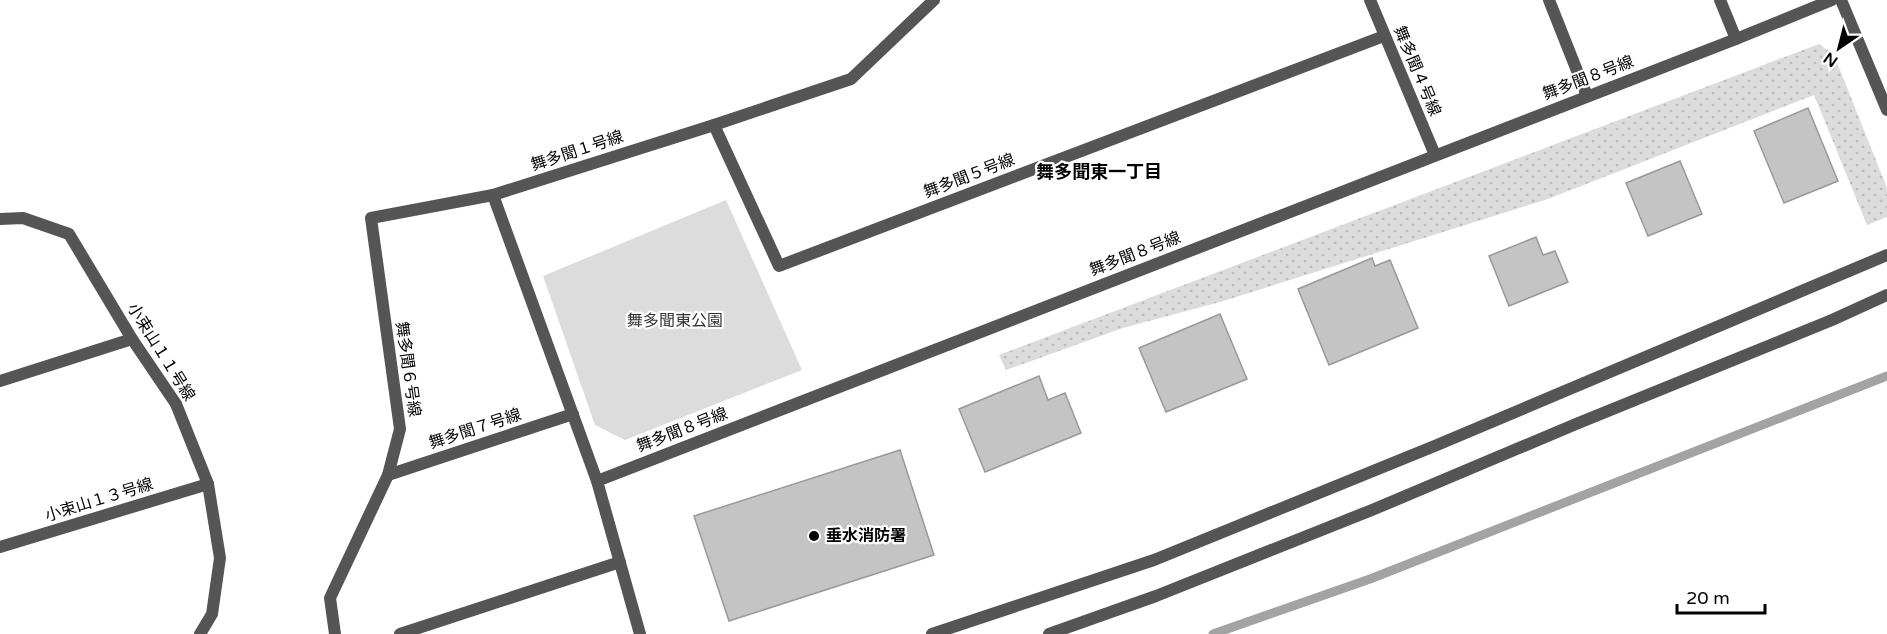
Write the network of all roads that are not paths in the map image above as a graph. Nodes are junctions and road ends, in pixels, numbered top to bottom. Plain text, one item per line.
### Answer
1 (934, 0) edge
2 (1370, 0) edge
3 (1549, 0) edge
4 (1720, 0) edge
5 (1832, 0) edge
6 (1841, 0) edge
7 (1384, 36) junction
8 (1736, 39) junction
9 (1587, 96) junction
10 (1887, 110) edge
11 (714, 125) junction
12 (1435, 155) junction
13 (493, 195) junction
14 (0, 219) edge
15 (1887, 255) edge
16 (1887, 295) edge
17 (132, 339) junction
18 (0, 381) edge
19 (573, 414) junction
20 (388, 475) junction
21 (597, 481) junction
22 (208, 484) junction
23 (0, 547) edge
24 (620, 562) junction
25 (200, 634) edge
26 (335, 634) edge
27 (400, 634) edge
28 (640, 634) edge
29 (932, 634) edge
30 (1049, 634) edge

1 - 11 street, 舞多聞１号線
2 - 7 street, 舞多聞４号線
3 - 9 street
4 - 8 street
5 - 8 street, 舞多聞８号線
6 - 10 street
7 - 11 street, 舞多聞５号線
7 - 12 street, 舞多聞４号線
8 - 9 street, 舞多聞８号線
9 - 12 street, 舞多聞８号線
11 - 13 street, 舞多聞１号線
12 - 21 street, 舞多聞８号線
13 - 19 street
13 - 20 street, 舞多聞６号線
14 - 17 street, 小束山１１号線
15 - 29 street
16 - 30 street
17 - 18 street
17 - 22 street, 小束山１１号線
19 - 20 street, 舞多聞７号線
19 - 21 street
20 - 26 street, 舞多聞６号線
21 - 24 street
22 - 23 street, 小束山１３号線
22 - 25 street, 小束山１１号線
24 - 27 street
24 - 28 street

